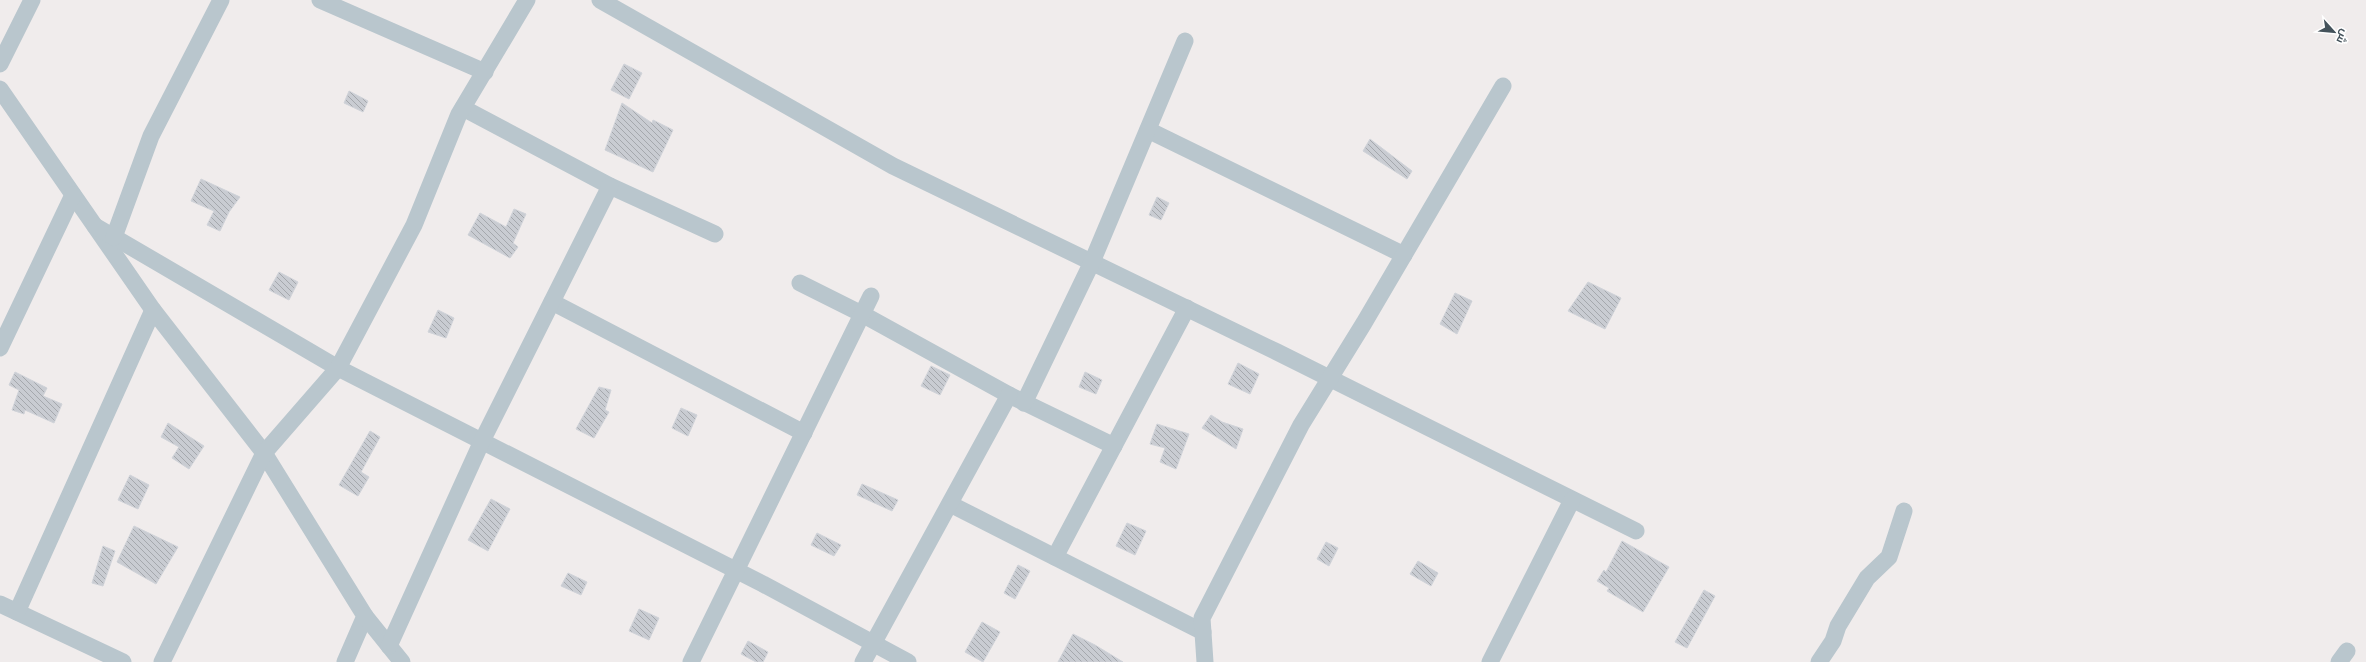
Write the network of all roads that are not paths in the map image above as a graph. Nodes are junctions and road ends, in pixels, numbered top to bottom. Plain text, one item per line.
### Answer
1 (32, 0) edge
2 (221, 0) edge
3 (320, 0) edge
4 (527, 0) edge
5 (600, 0) edge
6 (1185, 40) dead end
7 (0, 64) edge
8 (485, 72) junction
9 (1503, 86) dead end
10 (0, 89) edge
11 (463, 108) junction
12 (1148, 130) junction
13 (610, 186) junction
14 (73, 195) junction
15 (95, 226) junction
16 (715, 234) dead end
17 (114, 237) junction
18 (1404, 254) junction
19 (1092, 262) junction
20 (800, 283) dead end
21 (871, 296) dead end
22 (552, 302) junction
23 (1187, 308) junction
24 (153, 310) junction
25 (862, 314) junction
26 (0, 348) edge
27 (338, 368) junction
28 (1330, 378) junction
29 (1009, 395) junction
30 (1024, 403) junction
31 (804, 433) junction
32 (482, 441) junction
33 (1114, 446) junction
34 (264, 453) junction
35 (1572, 500) junction
36 (950, 504) junction
37 (1904, 511) dead end
38 (1636, 531) dead end
39 (1055, 558) junction
40 (737, 571) junction
41 (0, 604) edge
42 (17, 612) junction
43 (365, 616) junction
44 (1203, 632) junction
45 (874, 644) junction
46 (389, 646) junction
47 (123, 662) edge
48 (162, 662) edge
49 (345, 662) edge
50 (402, 662) edge
51 (691, 662) edge
52 (862, 662) edge
53 (908, 662) edge
54 (1205, 662) edge
55 (1490, 662) edge
56 (1819, 662) edge

1 - 7 street
2 - 17 street
3 - 8 street
4 - 8 street
5 - 19 street
6 - 12 street
8 - 11 street
9 - 18 street
10 - 14 street
11 - 13 street
11 - 27 street
12 - 18 street
12 - 19 street
13 - 16 street
13 - 22 street
14 - 15 street
14 - 26 street
15 - 17 street
15 - 24 street
17 - 27 street
18 - 28 street
19 - 23 street
19 - 30 street
20 - 25 street
21 - 25 street
22 - 31 street
22 - 32 street
23 - 28 street
23 - 33 street
24 - 34 street
24 - 42 street
25 - 29 street
25 - 31 street
27 - 32 street
27 - 34 street
28 - 35 street
28 - 44 street
29 - 30 street
29 - 36 street
30 - 33 street
31 - 40 street
32 - 40 street
32 - 46 street
33 - 39 street
34 - 43 street
34 - 48 street
35 - 38 street
35 - 55 street
36 - 39 street
36 - 45 street
37 - 56 street
39 - 44 street
40 - 45 street
40 - 51 street
41 - 42 street
42 - 47 street
43 - 46 street
43 - 49 street
44 - 54 street
45 - 52 street
45 - 53 street
46 - 50 street

